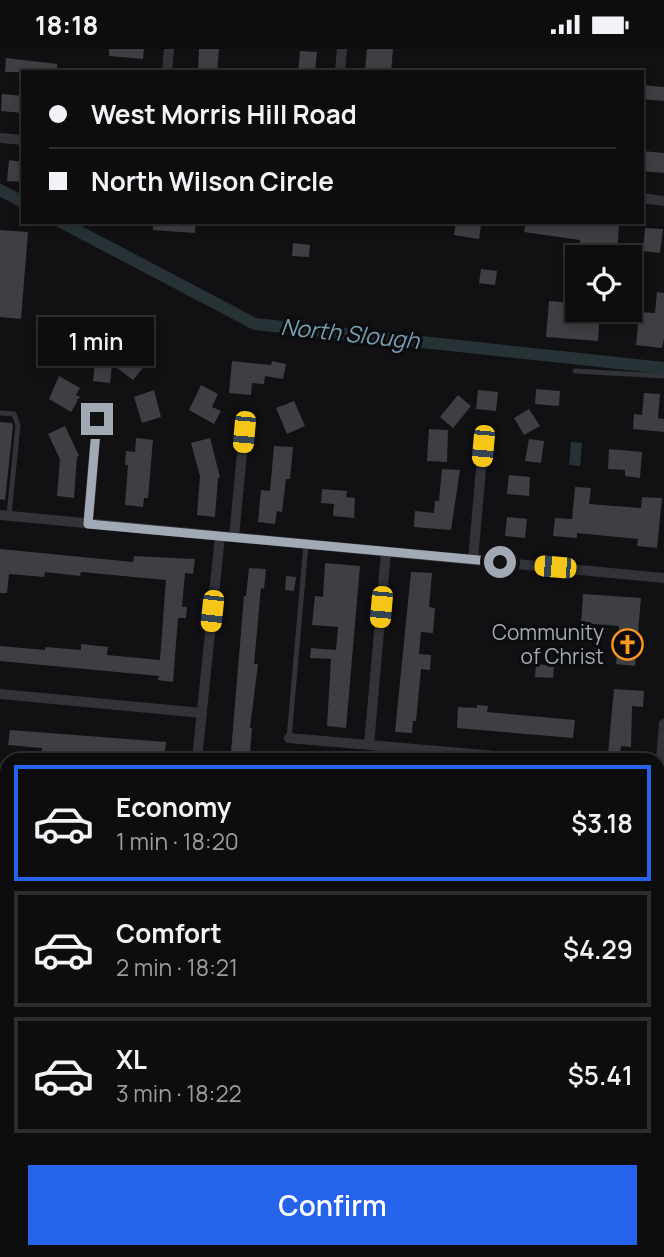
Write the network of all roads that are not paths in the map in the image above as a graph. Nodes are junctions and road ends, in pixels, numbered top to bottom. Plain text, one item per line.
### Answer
1 (169, 49) edge
2 (342, 49) edge
3 (167, 70) edge
4 (340, 70) edge
5 (0, 138) edge
6 (21, 140) edge
7 (644, 198) edge
8 (664, 201) edge
9 (575, 371) dead end
10 (664, 376) edge
11 (0, 413) edge
12 (97, 419) dead end
13 (244, 432) dead end
14 (483, 446) dead end
15 (4, 516) edge
16 (88, 524) junction
17 (219, 535) junction
18 (234, 537) junction
19 (306, 544) junction
20 (386, 552) junction
21 (473, 560) junction
22 (664, 577) edge
23 (0, 694) edge
24 (202, 713) junction
25 (664, 724) edge
26 (289, 738) joint
27 (369, 745) junction
28 (198, 753) edge
29 (461, 753) edge
30 (662, 753) edge

1 - 3 street
2 - 4 street
5 - 6 street
7 - 8 street
9 - 10 lane
11 - 15 lane
12 - 16 street
13 - 18 street
14 - 21 street
15 - 16 street
16 - 17 street
17 - 18 street
17 - 24 street
18 - 19 street
19 - 20 street
19 - 26 lane
20 - 21 street
20 - 27 street
21 - 22 street
23 - 24 street
24 - 28 street
25 - 30 street
26 - 27 street
27 - 29 street

